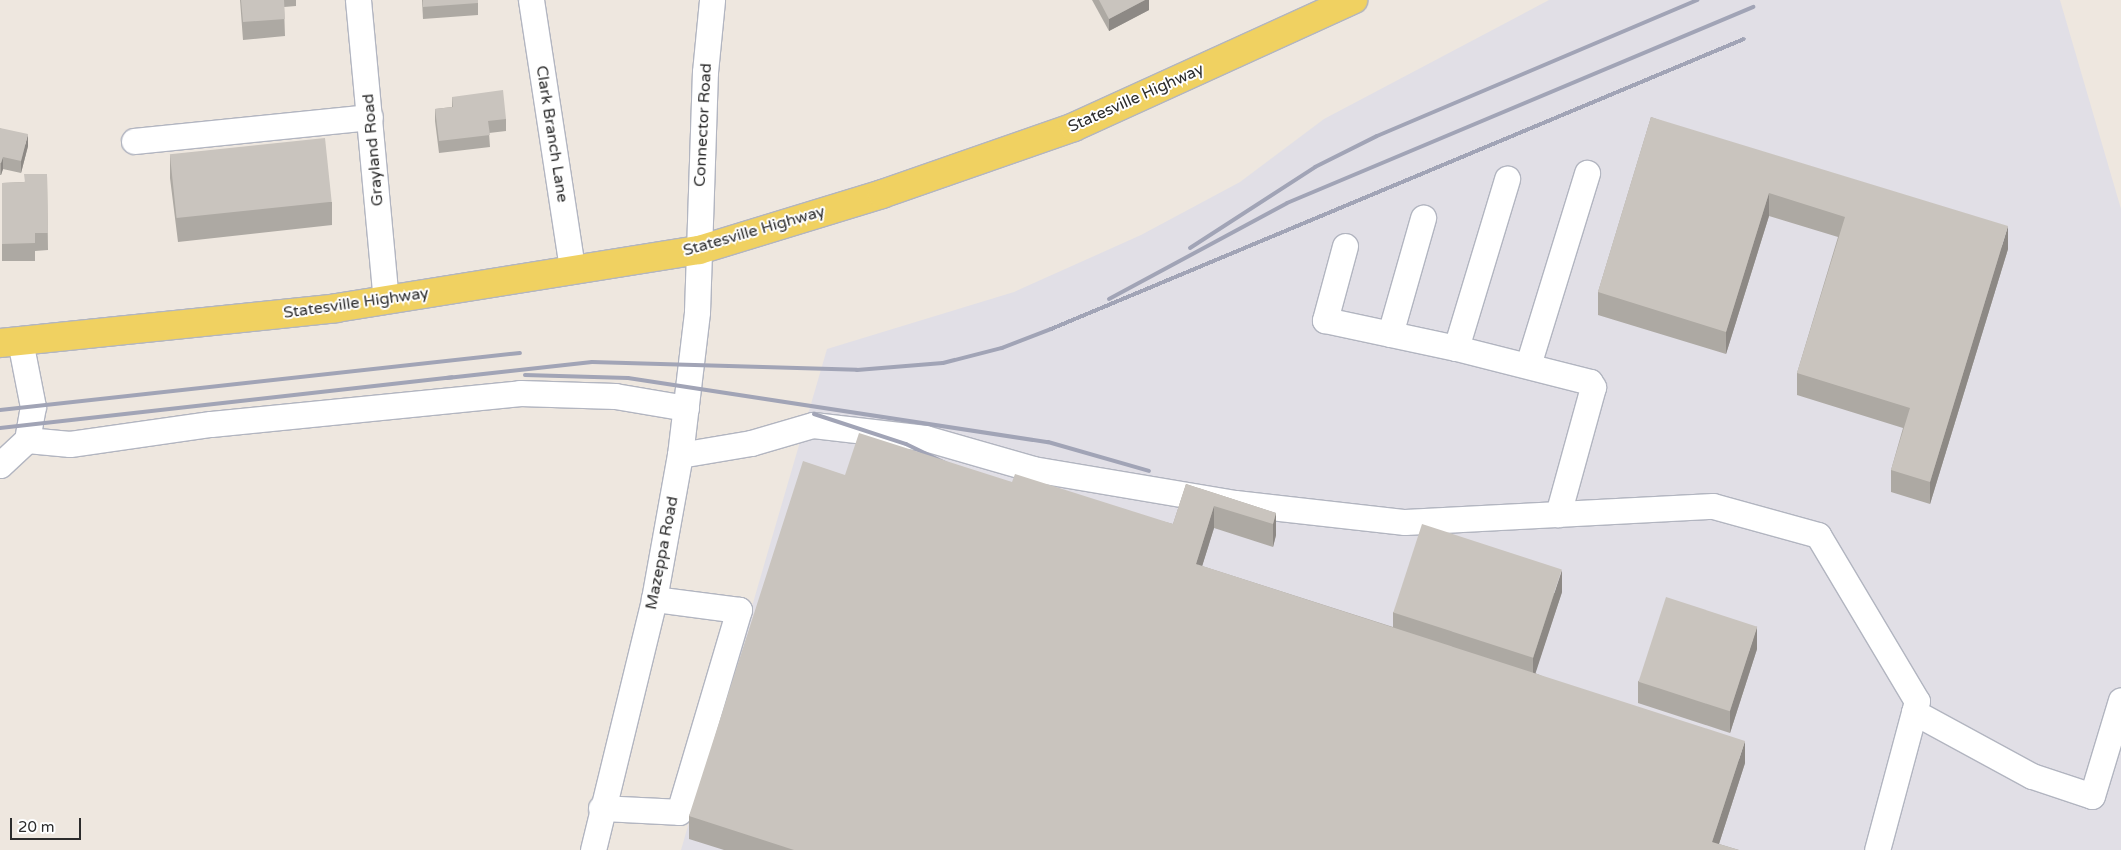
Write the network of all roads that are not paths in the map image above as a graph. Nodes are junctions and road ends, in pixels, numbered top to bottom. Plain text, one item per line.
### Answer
1 (358, 0) edge
2 (531, 0) edge
3 (712, 0) edge
4 (1353, 0) edge
5 (370, 117) junction
6 (134, 141) dead end
7 (1586, 173) dead end
8 (1507, 179) dead end
9 (1423, 218) dead end
10 (1345, 246) dead end
11 (699, 250) junction
12 (572, 268) junction
13 (386, 300) junction
14 (1390, 334) junction
15 (10, 342) edge
16 (1456, 348) junction
17 (1528, 365) junction
18 (686, 408) junction
19 (27, 440) junction
20 (680, 454) junction
21 (0, 464) edge
22 (1558, 514) junction
23 (654, 599) junction
24 (2121, 700) edge
25 (1914, 712) junction
26 (601, 808) junction
27 (593, 850) edge
28 (1877, 850) edge

1 - 5 street, Grayland Road
2 - 12 street, Clark Branch Lane
3 - 11 street, Connector Road
4 - 11 main road, Statesville Highway
5 - 6 street
5 - 13 street, Grayland Road
7 - 17 street
8 - 16 street
9 - 14 street
10 - 14 street
11 - 12 main road, Statesville Highway
11 - 18 street, Mazeppa Road
12 - 13 main road, Statesville Highway
13 - 15 main road, Statesville Highway
14 - 16 street
15 - 19 street
16 - 17 street
17 - 22 street
18 - 19 street
18 - 20 street, Mazeppa Road
19 - 21 street
20 - 22 street
20 - 23 street, Mazeppa Road
22 - 25 street
23 - 26 street, Mazeppa Road
23 - 26 street
24 - 25 street
25 - 28 street
26 - 27 street, Mazeppa Road

